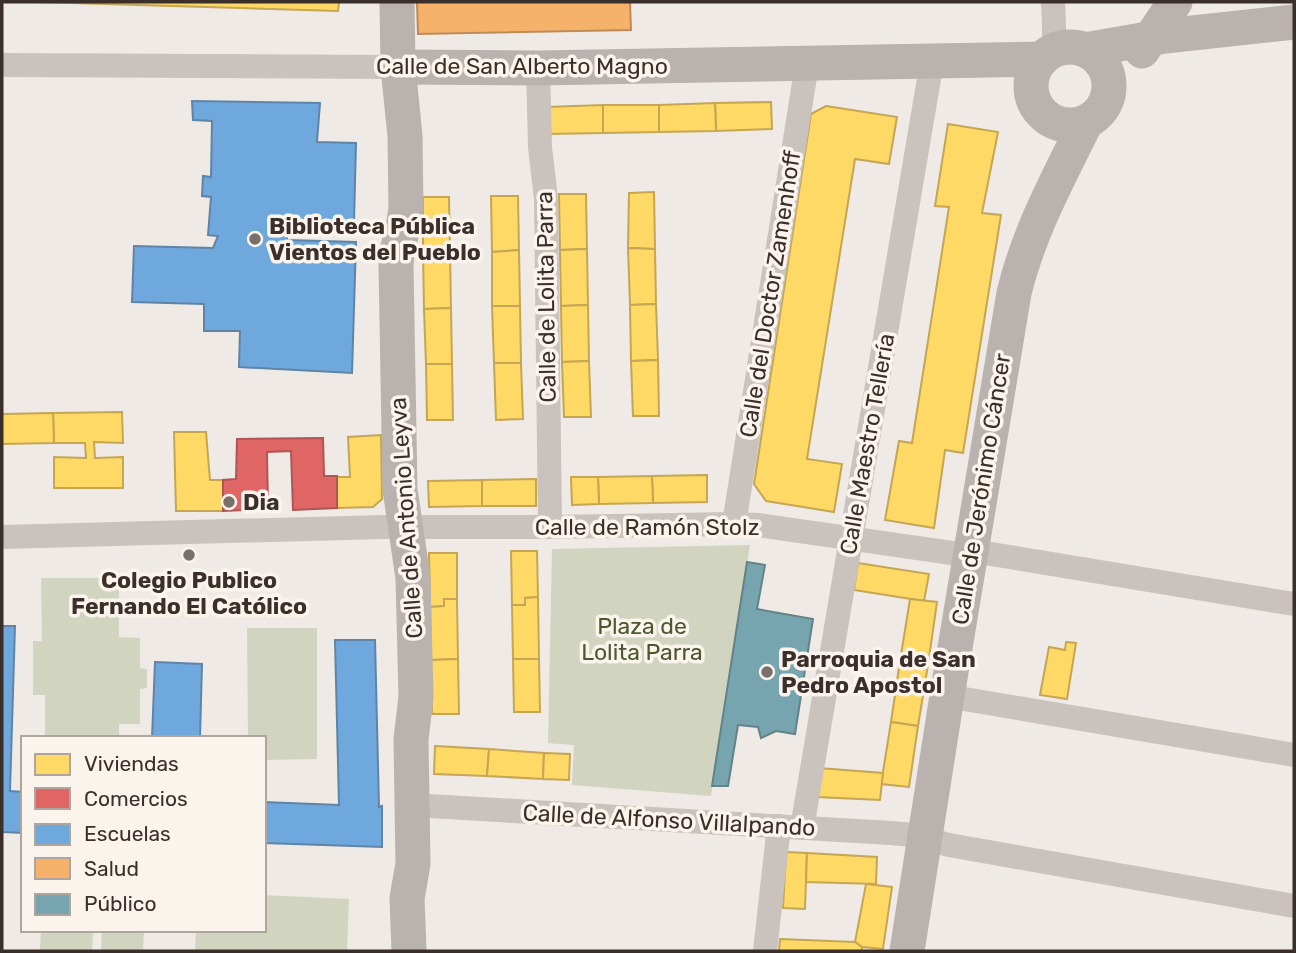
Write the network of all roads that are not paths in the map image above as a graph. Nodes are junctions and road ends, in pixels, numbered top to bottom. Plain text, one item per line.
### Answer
1 (397, 2) edge
2 (1053, 2) edge
3 (1175, 2) edge
4 (1187, 2) edge
5 (1294, 22) edge
6 (1213, 31) junction
7 (1151, 38) junction
8 (1060, 53) junction
9 (932, 61) junction
10 (807, 64) junction
11 (2, 65) edge
12 (398, 67) junction
13 (538, 68) junction
14 (1097, 111) junction
15 (734, 524) junction
16 (405, 527) junction
17 (550, 527) junction
18 (2, 537) edge
19 (851, 539) junction
20 (970, 553) junction
21 (1294, 604) edge
22 (947, 696) junction
23 (1294, 755) edge
24 (412, 805) junction
25 (790, 827) junction
26 (925, 838) junction
27 (1294, 906) edge
28 (409, 951) edge
29 (765, 951) edge
30 (907, 951) edge

1 - 12 street, Calle de Antonio Leyva
2 - 8 street
3 - 7 street, Calle de Jerónimo Cáncer
4 - 6 street
5 - 6 street, Calle de San Alberto Magno
6 - 7 street, Calle de San Alberto Magno
7 - 8 street, Calle de San Alberto Magno
7 - 14 street, Calle de Jerónimo Cáncer
8 - 9 street, Calle de San Alberto Magno
8 - 14 street
8 - 14 street
9 - 10 street, Calle de San Alberto Magno
9 - 19 street, Calle Maestro Tellería
10 - 13 street, Calle de San Alberto Magno
10 - 15 street, Calle del Doctor Zamenhoff
11 - 12 street, Calle de San Alberto Magno
12 - 13 street, Calle de San Alberto Magno
12 - 16 street, Calle de Antonio Leyva
13 - 17 street, Calle de Lolita Parra
14 - 20 street, Calle de Jerónimo Cáncer
15 - 17 street, Calle de Ramón Stolz
15 - 19 street, Calle de Ramón Stolz
16 - 17 street, Calle de Ramón Stolz
16 - 18 street, Calle de Ramón Stolz
16 - 24 street, Calle de Antonio Leyva
19 - 20 street, Calle de Ramón Stolz
19 - 25 street, Calle Maestro Tellería
20 - 21 street, Calle de Ramón Stolz
20 - 22 street, Calle de Jerónimo Cáncer
22 - 23 street
22 - 26 street, Calle de Jerónimo Cáncer
24 - 25 street, Calle de Alfonso Villalpando
24 - 28 street, Calle de Antonio Leyva
25 - 26 street, Calle de Alfonso Villalpando
25 - 29 street, Calle Maestro Tellería
26 - 27 street, Calle de Alfonso Villalpando
26 - 30 street, Calle de Jerónimo Cáncer

